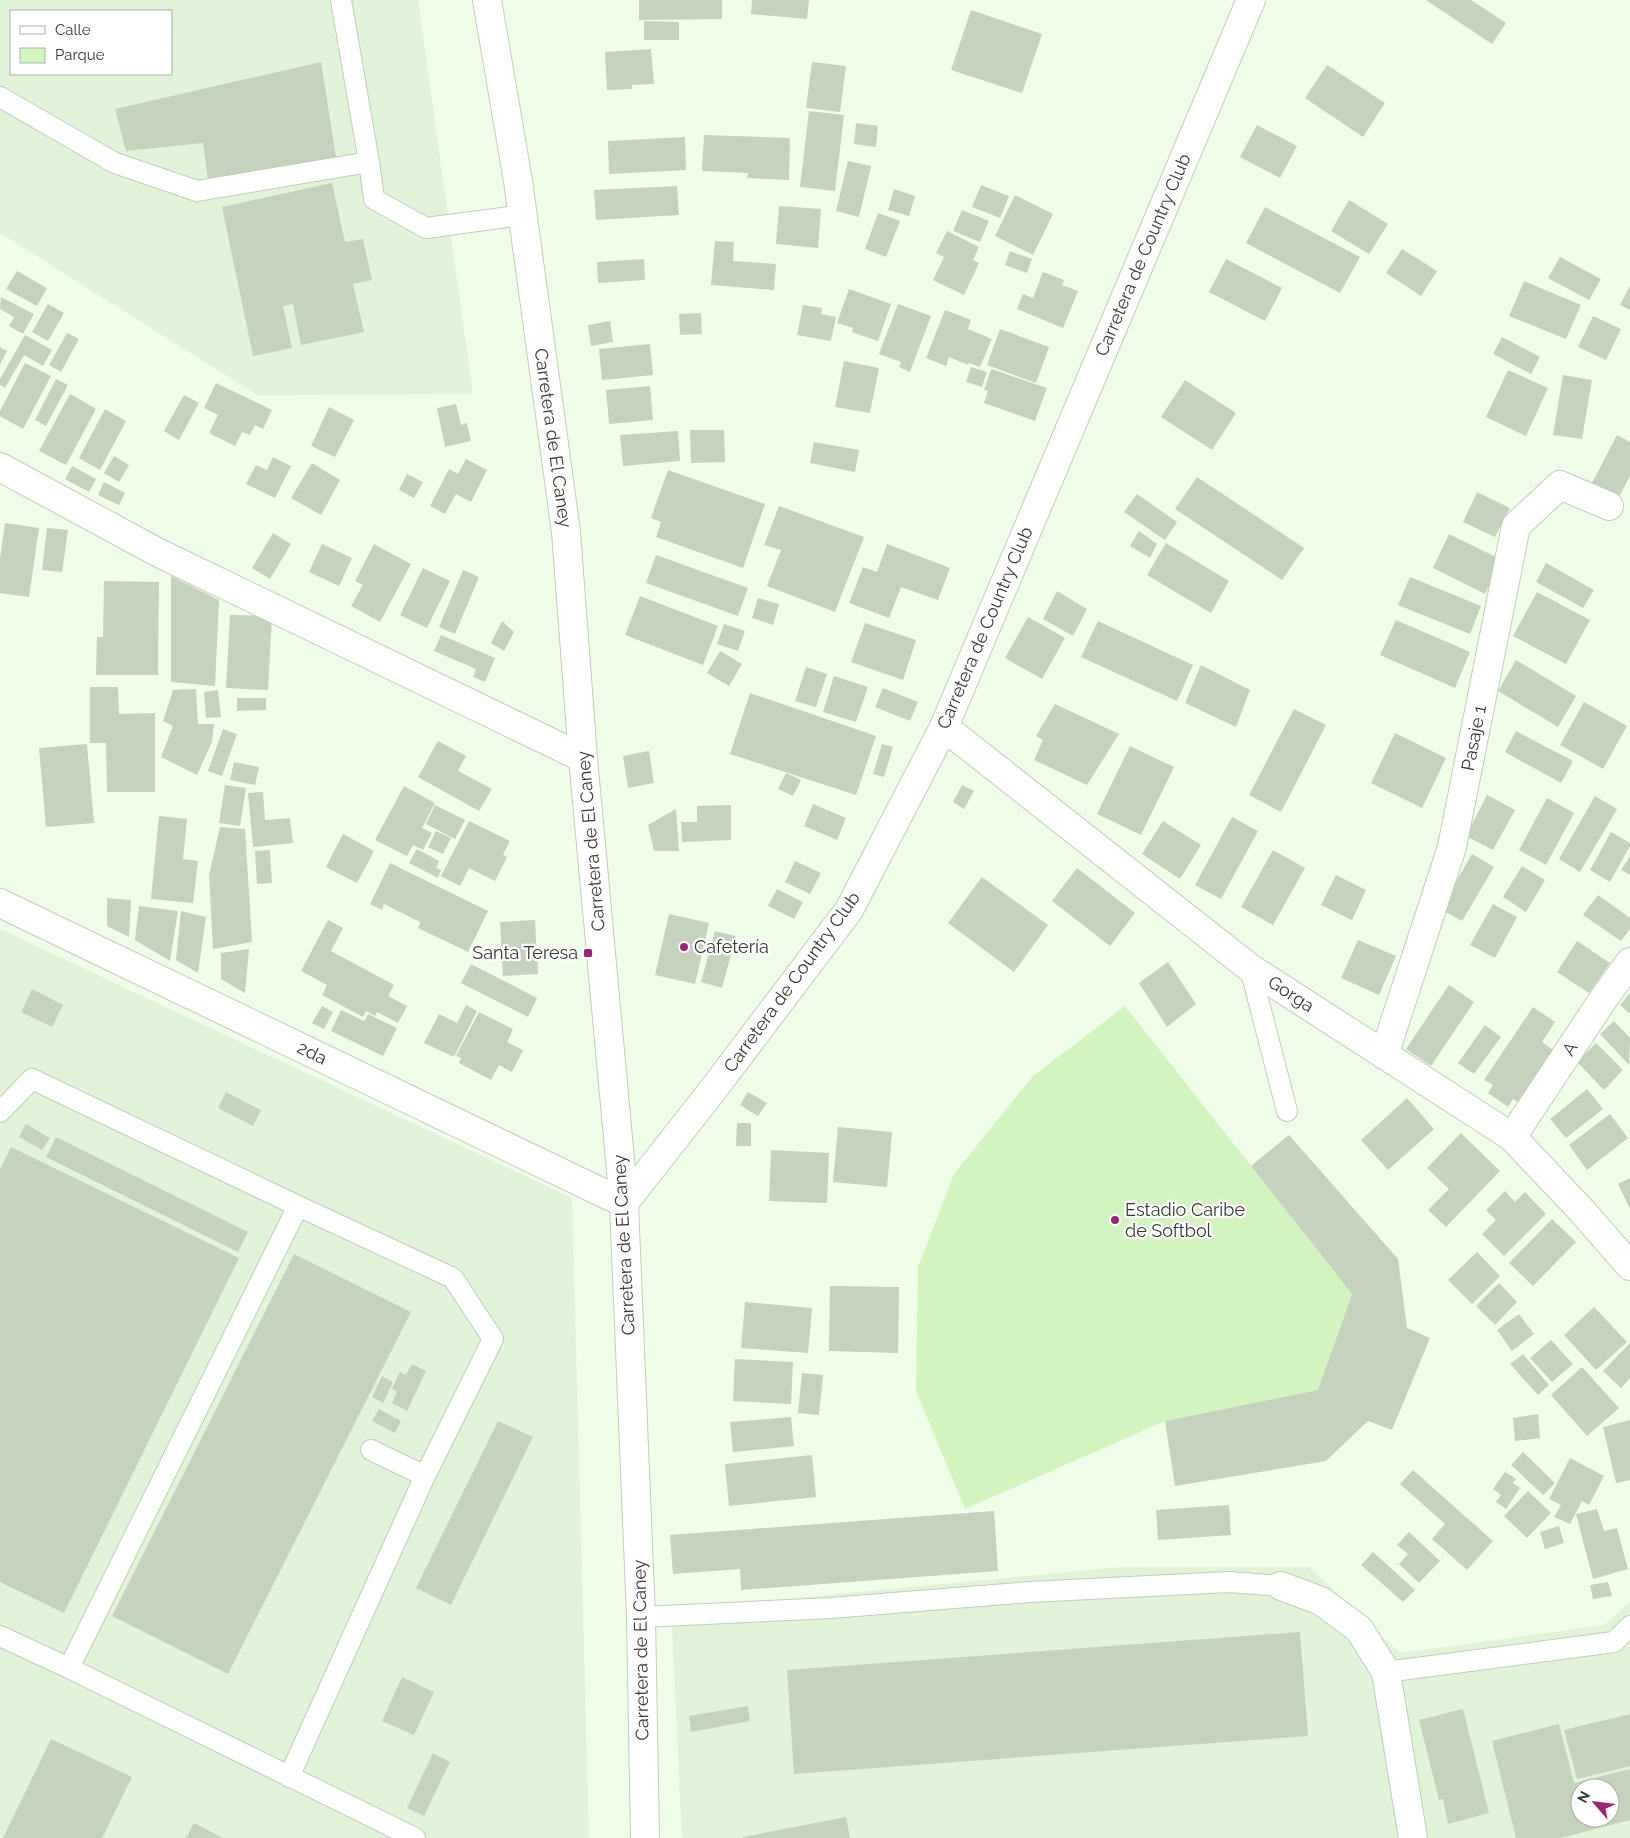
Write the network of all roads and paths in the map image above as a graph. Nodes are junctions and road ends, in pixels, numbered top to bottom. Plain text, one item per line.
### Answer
1 (341, 0) edge
2 (487, 0) edge
3 (1251, 0) edge
4 (0, 97) edge
5 (369, 162) junction
6 (523, 215) junction
7 (0, 467) edge
8 (1609, 506) dead end
9 (944, 727) junction
10 (583, 758) junction
11 (0, 903) edge
12 (1630, 962) edge
13 (1250, 968) junction
14 (1384, 1055) junction
15 (1287, 1111) dead end
16 (0, 1112) edge
17 (1512, 1137) junction
18 (624, 1203) junction
19 (298, 1206) junction
20 (1630, 1266) edge
21 (371, 1450) dead end
22 (425, 1476) junction
23 (1281, 1586) joint
24 (641, 1617) junction
25 (1630, 1626) edge
26 (0, 1636) edge
27 (70, 1668) junction
28 (1386, 1672) junction
29 (289, 1777) junction
30 (415, 1838) edge
31 (645, 1838) edge
32 (1413, 1838) edge

1 - 5 lane
2 - 6 street, Carretera de El Caney
3 - 9 street, Carretera de Country Club
4 - 5 lane
5 - 6 lane
6 - 10 street, Carretera de El Caney
7 - 10 street
8 - 14 street, Pasaje 1
9 - 13 street, Gorga
9 - 18 street, Carretera de Country Club
10 - 18 street, Carretera de El Caney
11 - 18 street, 2da
12 - 17 street, A
13 - 14 street, Gorga
13 - 15 lane
14 - 17 street, Gorga
16 - 19 lane
17 - 20 street, Gorga
18 - 24 street, Carretera de El Caney
19 - 22 lane
19 - 27 lane
21 - 22 lane
22 - 29 lane
23 - 24 lane
23 - 28 street
24 - 31 street, Carretera de El Caney
25 - 28 lane
26 - 27 lane
27 - 29 lane
28 - 32 street
29 - 30 lane

